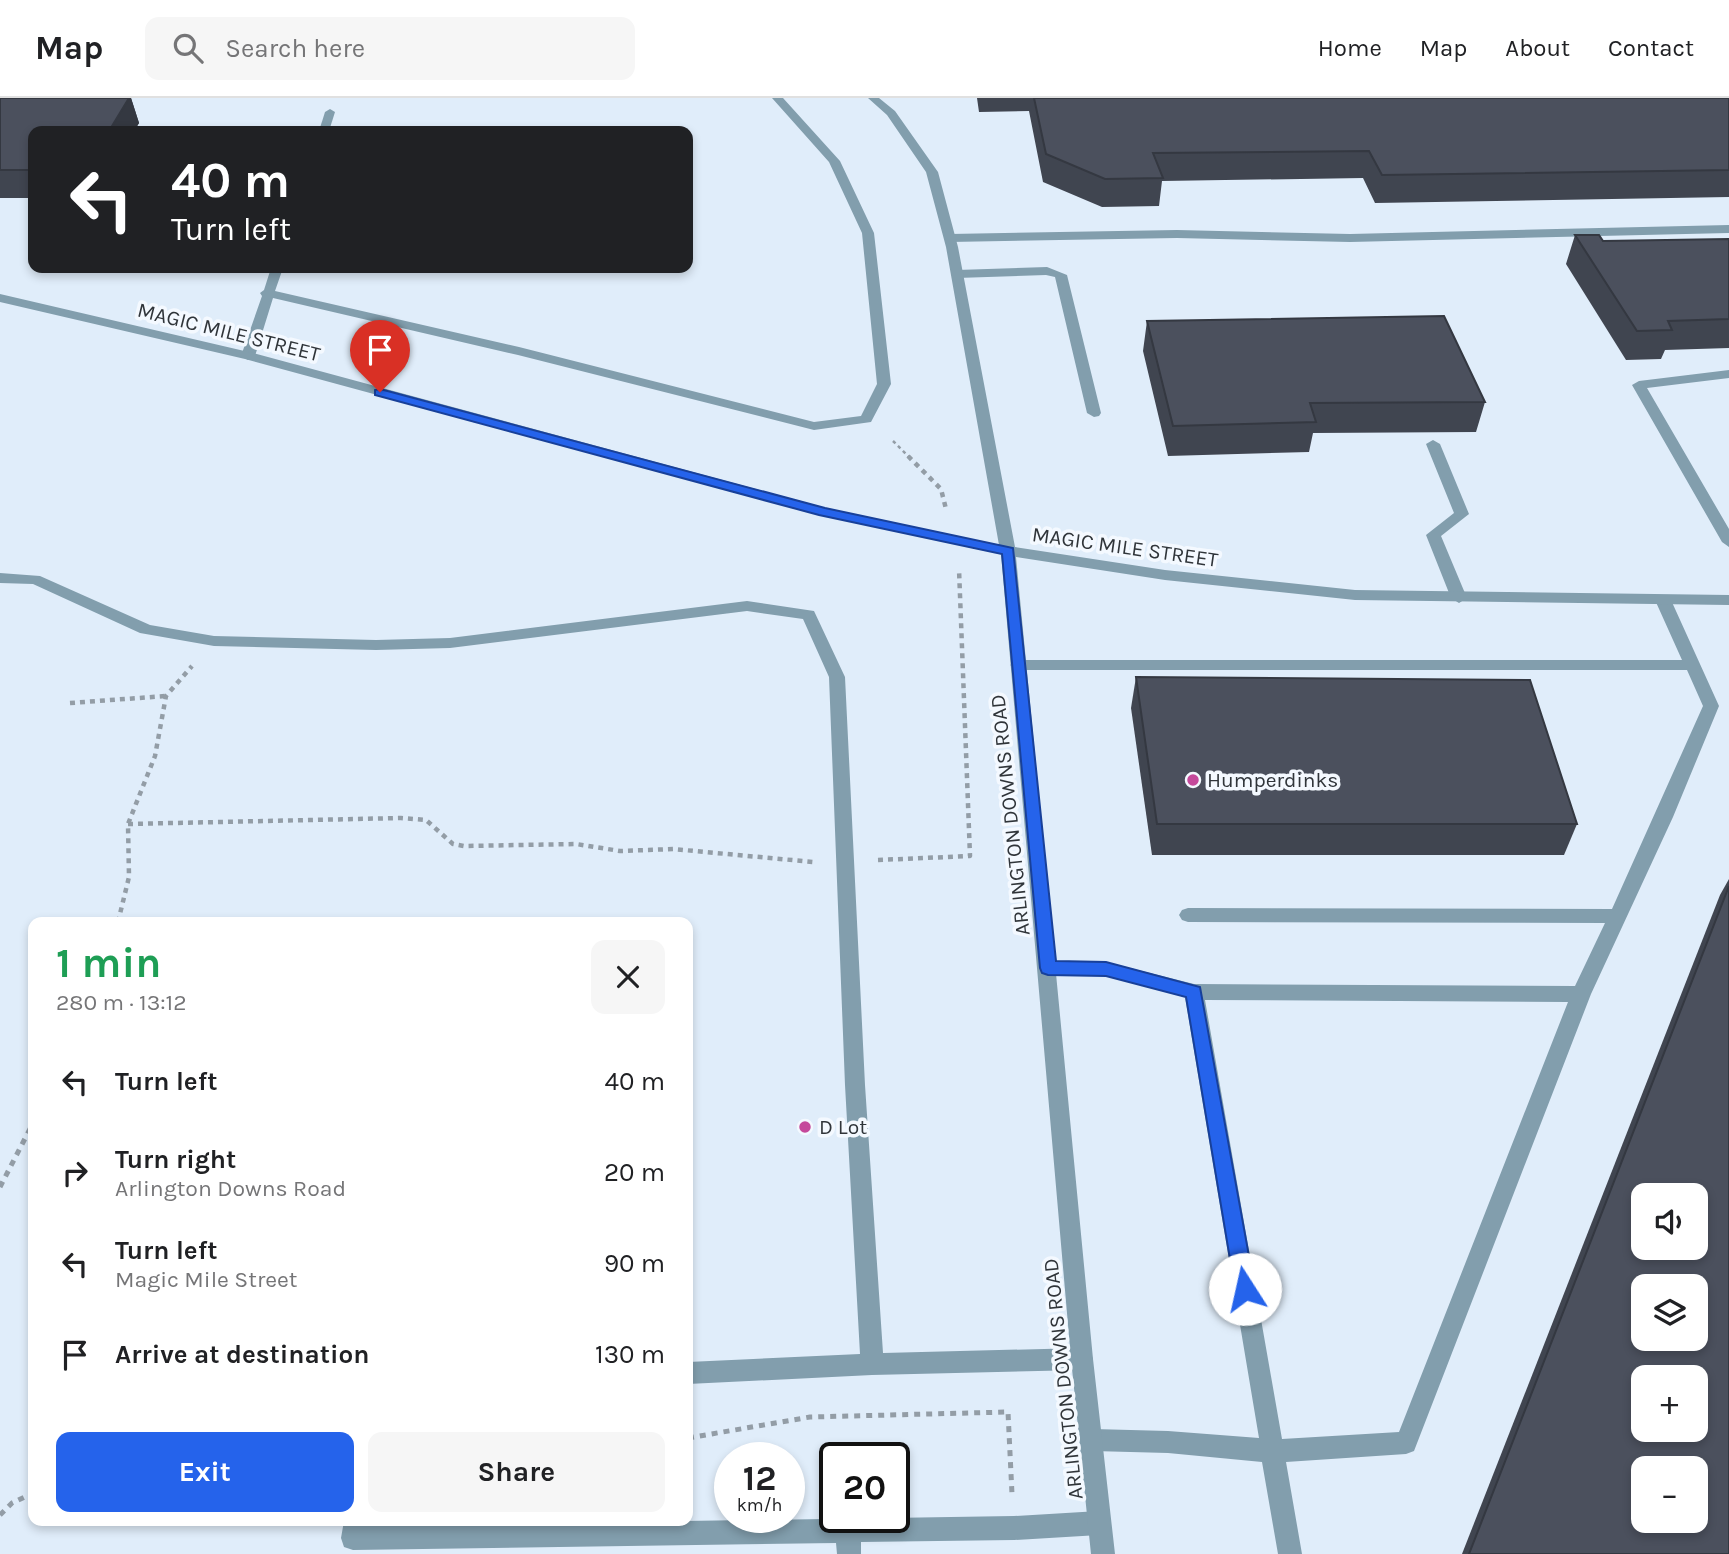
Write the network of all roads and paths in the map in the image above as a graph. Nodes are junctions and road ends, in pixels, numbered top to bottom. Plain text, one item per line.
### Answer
1 (777, 98) edge
2 (873, 98) edge
3 (330, 112) dead end
4 (326, 126) edge
5 (1729, 229) edge
6 (950, 238) junction
7 (274, 273) edge
8 (957, 274) junction
9 (266, 293) junction
10 (0, 298) edge
11 (248, 356) junction
12 (1729, 374) edge
13 (1094, 413) dead end
14 (893, 440) dead end
15 (1433, 444) edge
16 (954, 541) junction
17 (1729, 541) edge
18 (1008, 551) junction
19 (0, 578) edge
20 (1459, 598) junction
21 (1663, 600) junction
22 (1729, 600) edge
23 (214, 641) junction
24 (1018, 665) junction
25 (1694, 665) junction
26 (166, 696) junction
27 (71, 703) dead end
28 (128, 824) junction
29 (845, 860) junction
30 (1188, 915) dead end
31 (1618, 916) junction
32 (119, 917) edge
33 (1048, 968) junction
34 (1194, 992) junction
35 (1581, 994) junction
36 (28, 1134) edge
37 (0, 1187) edge
38 (1082, 1359) junction
39 (872, 1364) junction
40 (693, 1373) edge
41 (693, 1437) edge
42 (1093, 1440) junction
43 (1273, 1451) junction
44 (28, 1495) edge
45 (0, 1515) edge
46 (1099, 1523) junction
47 (355, 1526) edge
48 (1014, 1528) junction
49 (849, 1542) edge
50 (1103, 1554) edge
51 (1290, 1554) edge

1 - 9 street
2 - 6 street, ARLINGTON DOWNS ROAD
3 - 4 street
5 - 6 street
6 - 8 street, ARLINGTON DOWNS ROAD
7 - 9 street
8 - 13 street
8 - 18 street, ARLINGTON DOWNS ROAD
9 - 11 street
10 - 11 street, MAGIC MILE STREET
11 - 16 street, MAGIC MILE STREET
12 - 17 street
14 - 16 path
15 - 20 street
16 - 18 street, MAGIC MILE STREET
16 - 29 path
18 - 20 street, MAGIC MILE STREET
18 - 24 street, ARLINGTON DOWNS ROAD
19 - 23 street
20 - 21 street, MAGIC MILE STREET
21 - 22 street, MAGIC MILE STREET
21 - 25 street
23 - 26 path
23 - 29 street
24 - 25 street
24 - 33 street, ARLINGTON DOWNS ROAD
25 - 31 street
26 - 27 path
26 - 28 path
28 - 29 path
28 - 32 path
29 - 39 street
30 - 31 street
31 - 35 street
33 - 34 street
33 - 38 street, ARLINGTON DOWNS ROAD
34 - 35 street
34 - 43 street
35 - 43 street
36 - 37 path
38 - 39 street
38 - 42 street, ARLINGTON DOWNS ROAD
39 - 40 street
41 - 48 path
42 - 43 street
42 - 46 street, ARLINGTON DOWNS ROAD
43 - 51 street
44 - 45 path
46 - 48 street
46 - 50 street, ARLINGTON DOWNS ROAD
47 - 49 street
48 - 49 street

